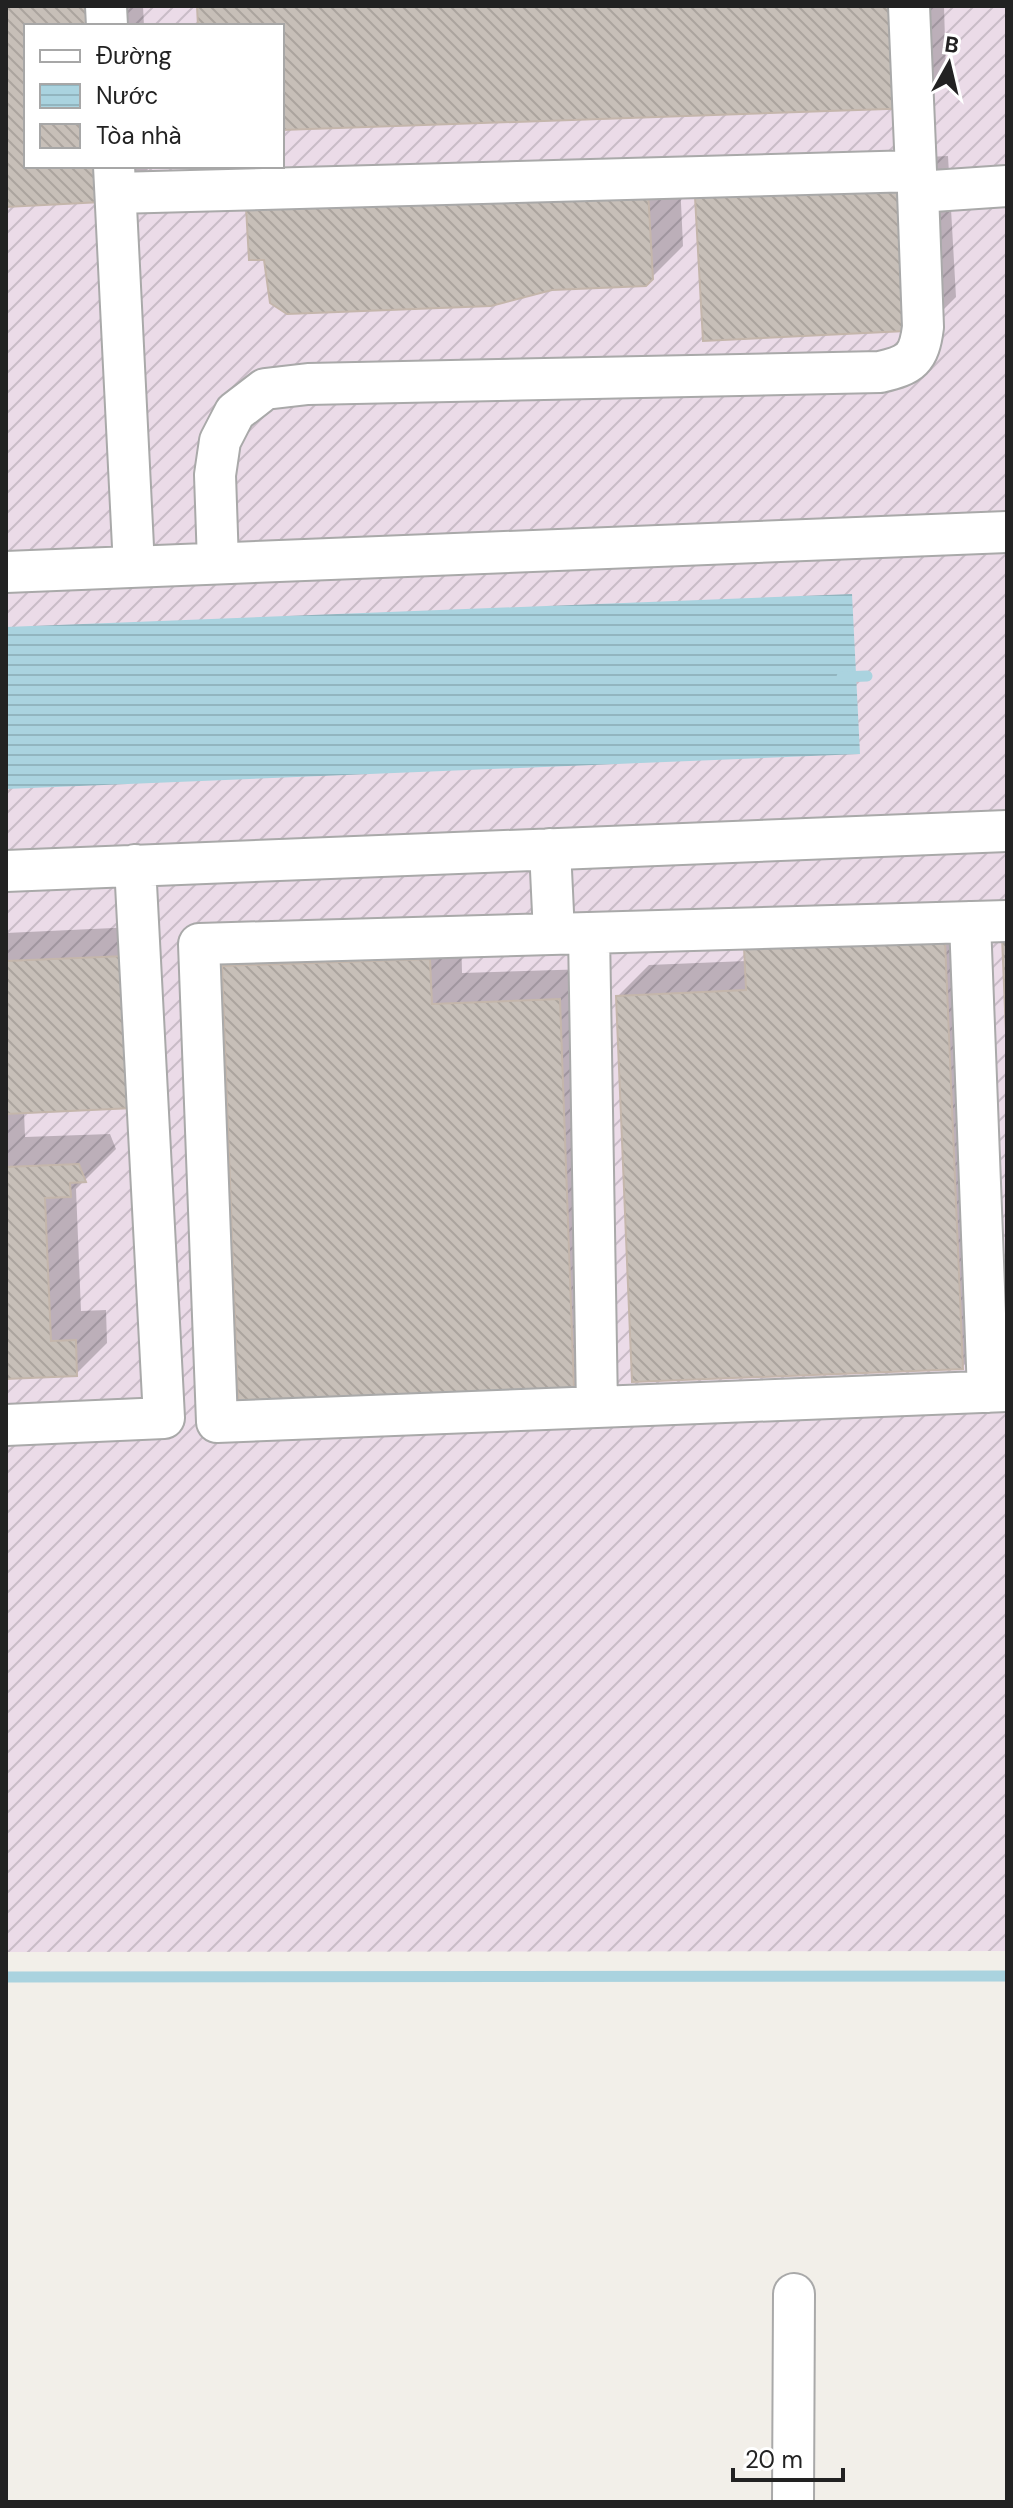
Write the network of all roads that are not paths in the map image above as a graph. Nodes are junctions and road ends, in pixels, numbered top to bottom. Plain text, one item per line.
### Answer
1 (909, 6) edge
2 (115, 180) edge
3 (1007, 186) edge
4 (1007, 532) edge
5 (218, 563) junction
6 (134, 567) junction
7 (6, 572) edge
8 (1007, 831) edge
9 (550, 849) junction
10 (135, 865) junction
11 (6, 871) edge
12 (989, 922) edge
13 (572, 934) junction
14 (997, 1392) edge
15 (597, 1407) junction
16 (6, 1425) edge
17 (794, 2294) dead end
18 (793, 2502) edge

1 - 2 street
2 - 6 street
3 - 5 street
4 - 5 street
5 - 6 street
6 - 7 street
8 - 9 street
9 - 10 street
9 - 13 street
10 - 11 street
10 - 16 street
12 - 13 street
12 - 14 street
13 - 15 street
13 - 15 street
14 - 15 street
17 - 18 street

